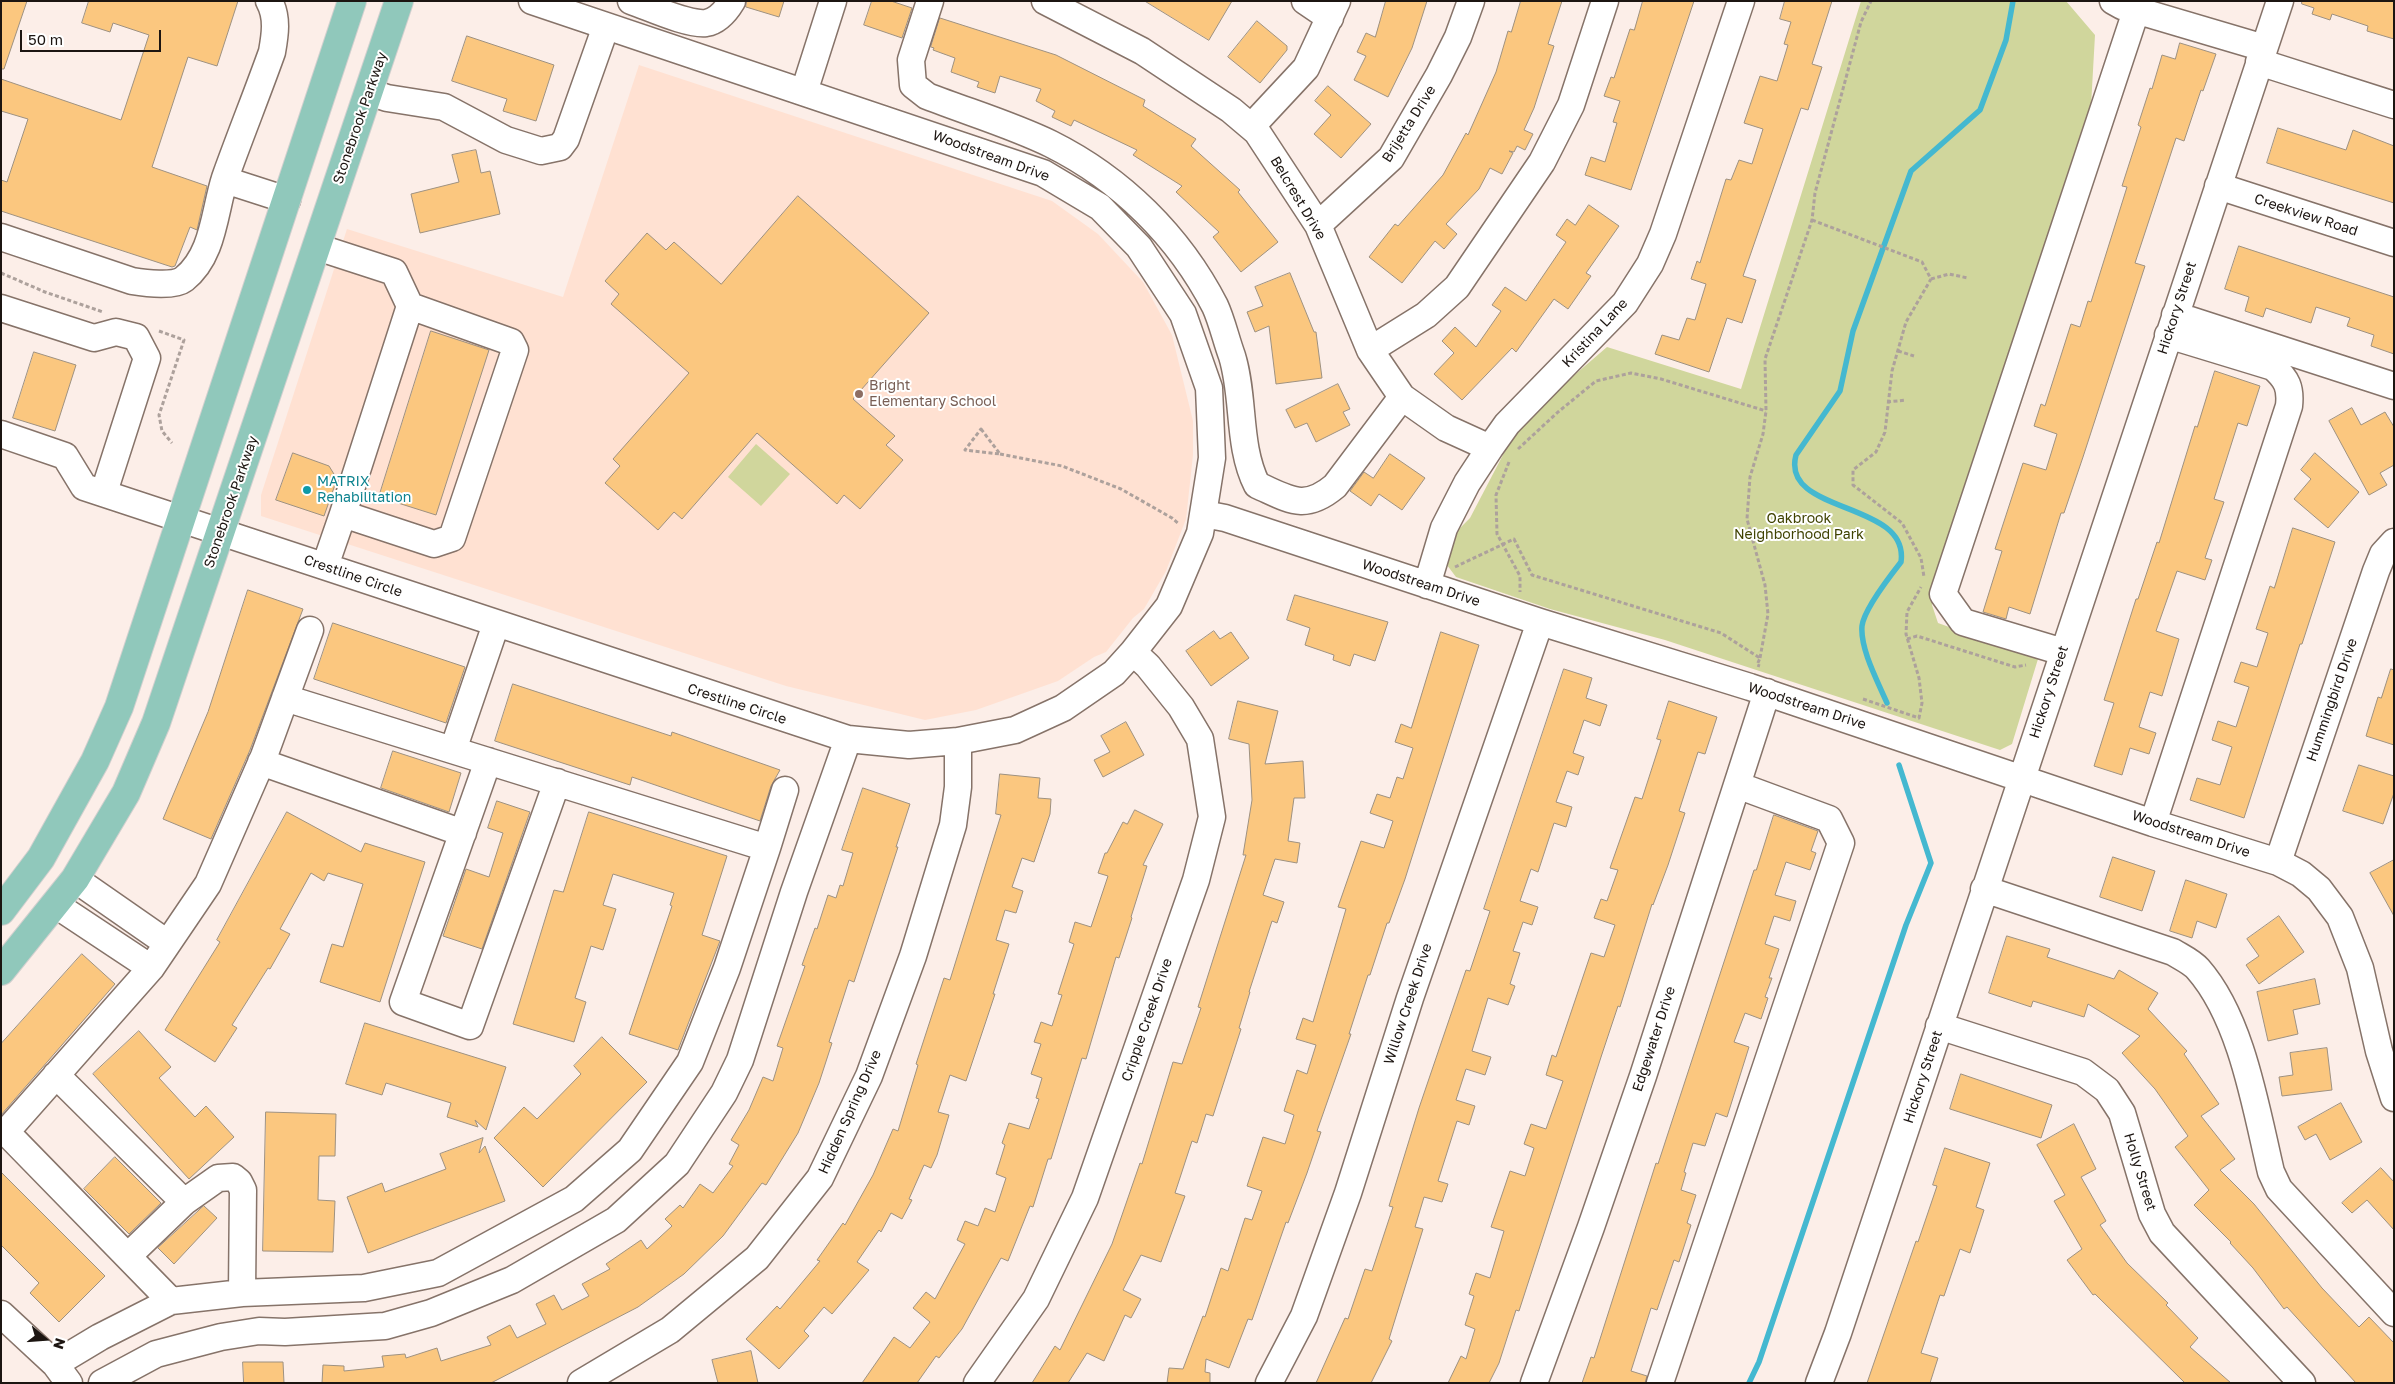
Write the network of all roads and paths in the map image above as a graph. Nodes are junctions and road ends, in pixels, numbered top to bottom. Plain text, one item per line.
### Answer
1 (352, 1) edge
2 (399, 1) edge
3 (532, 1) edge
4 (631, 1) edge
5 (732, 1) edge
6 (833, 1) edge
7 (930, 1) edge
8 (1045, 1) edge
9 (1304, 1) edge
10 (1471, 1) edge
11 (1605, 1) edge
12 (1741, 1) edge
13 (1872, 1) edge
14 (2280, 1) edge
15 (271, 5) edge
16 (2124, 6) edge
17 (1334, 9) edge
18 (606, 26) junction
19 (2262, 55) junction
20 (369, 92) junction
21 (804, 92) junction
22 (2394, 105) edge
23 (1251, 127) junction
24 (225, 180) junction
25 (2218, 186) junction
26 (286, 200) junction
27 (1812, 220) junction
28 (1318, 224) junction
29 (1, 237) edge
30 (2394, 243) edge
31 (317, 247) junction
32 (1968, 278) dead end
33 (1931, 279) junction
34 (410, 306) junction
35 (1, 308) edge
36 (2172, 325) junction
37 (1370, 350) junction
38 (1898, 350) junction
39 (1914, 356) dead end
40 (2394, 386) edge
41 (1402, 397) junction
42 (1906, 400) dead end
43 (1887, 402) junction
44 (1766, 411) junction
45 (1, 434) edge
46 (1490, 448) junction
47 (1000, 454) junction
48 (104, 492) junction
49 (343, 514) junction
50 (1204, 514) junction
51 (182, 519) junction
52 (1180, 525) dead end
53 (221, 532) junction
54 (2394, 542) edge
55 (1504, 544) junction
56 (325, 566) junction
57 (1450, 570) dead end
58 (1427, 585) junction
59 (1520, 598) dead end
60 (1540, 622) junction
61 (496, 624) junction
62 (310, 630) dead end
63 (1907, 639) junction
64 (1133, 652) junction
65 (2063, 652) junction
66 (1760, 658) junction
67 (2029, 664) dead end
68 (1766, 680) junction
69 (1856, 697) dead end
70 (285, 698) junction
71 (848, 739) junction
72 (958, 740) junction
73 (454, 750) junction
74 (488, 761) junction
75 (261, 762) junction
76 (2021, 777) junction
77 (557, 782) junction
78 (1737, 785) junction
79 (785, 790) dead end
80 (2153, 823) junction
81 (463, 833) junction
82 (767, 848) junction
83 (41, 858) junction
84 (2278, 862) junction
85 (75, 879) junction
86 (22, 882) junction
87 (1984, 890) junction
88 (56, 905) junction
89 (1, 911) edge
90 (167, 944) junction
91 (151, 968) junction
92 (1, 971) edge
93 (1939, 1026) junction
94 (56, 1075) junction
95 (2394, 1098) edge
96 (184, 1202) junction
97 (128, 1256) junction
98 (242, 1293) junction
99 (171, 1301) junction
100 (2394, 1313) edge
101 (1, 1314) edge
102 (62, 1373) edge
103 (615, 1373) edge
104 (102, 1383) edge
105 (581, 1383) edge
106 (977, 1383) edge
107 (1269, 1383) edge
108 (1534, 1383) edge
109 (1660, 1383) edge
110 (1819, 1383) edge
111 (2302, 1383) edge

1 - 26 main road
2 - 20 main road, Stonebrook Parkway
3 - 18 street, Woodstream Drive
4 - 5 street
6 - 21 street
7 - 41 street
8 - 23 street, Belcrest Drive
9 - 17 street
10 - 28 street, Brijetta Drive
11 - 37 street
12 - 46 street, Kristina Lane
13 - 27 path
14 - 19 street, Hickory Street
15 - 24 street
16 - 19 street
16 - 65 street
17 - 23 street
18 - 20 street
18 - 21 street, Woodstream Drive
19 - 22 street
19 - 25 street, Hickory Street
20 - 31 main road, Stonebrook Parkway
21 - 50 street, Woodstream Drive
23 - 28 street, Belcrest Drive
24 - 26 street
24 - 29 street
25 - 30 street, Creekview Road
25 - 36 street, Hickory Street
26 - 51 main road
27 - 33 path
27 - 44 path
28 - 37 street, Belcrest Drive
31 - 34 street
31 - 53 main road, Stonebrook Parkway
32 - 33 path
33 - 38 path
34 - 49 street
34 - 49 street
35 - 48 street
36 - 40 street
36 - 65 street, Hickory Street
36 - 80 street
37 - 41 street, Belcrest Drive
38 - 39 path
38 - 43 path
41 - 46 street, Belcrest Drive
42 - 43 path
43 - 63 path
44 - 55 path
44 - 66 path
45 - 48 street, Crestline Circle
46 - 58 street, Kristina Lane
47 - 47 path
47 - 52 path
48 - 51 street, Crestline Circle
49 - 56 street
50 - 58 street, Woodstream Drive
50 - 64 street, Crestline Circle
51 - 53 street, Crestline Circle
51 - 83 main road
53 - 56 street, Crestline Circle
53 - 85 main road, Stonebrook Parkway
54 - 84 street, Hummingbird Drive
55 - 57 path
55 - 59 path
55 - 66 path
56 - 61 street, Crestline Circle
58 - 60 street, Woodstream Drive
60 - 68 street, Woodstream Drive
60 - 107 street, Willow Creek Drive
61 - 71 street, Crestline Circle
61 - 73 street
62 - 70 street
63 - 67 path
63 - 69 path
64 - 72 street, Crestline Circle
64 - 106 street, Cripple Creek Drive
65 - 76 street, Hickory Street
66 - 68 path
68 - 76 street, Woodstream Drive
68 - 78 street, Edgewater Drive
70 - 73 street
70 - 75 street
71 - 72 street, Crestline Circle
71 - 104 street
72 - 103 street, Hidden Spring Drive
73 - 74 street
74 - 77 street
74 - 81 street
75 - 81 street
75 - 90 street
76 - 80 street, Woodstream Drive
76 - 87 street, Hickory Street
77 - 81 street
77 - 82 street
78 - 108 street, Edgewater Drive
78 - 109 street
79 - 82 street
80 - 84 street, Woodstream Drive
82 - 98 street
83 - 85 main road
83 - 86 main road
84 - 95 street, Woodstream Drive
85 - 88 main road, Stonebrook Parkway
85 - 90 street
86 - 88 main road
86 - 89 main road
87 - 93 street, Hickory Street
87 - 100 street
88 - 91 street
88 - 92 main road, Stonebrook Parkway
90 - 91 street
91 - 94 street
93 - 110 street, Hickory Street
93 - 111 street, Holly Street
94 - 96 street
94 - 97 street
96 - 97 street
96 - 98 street
97 - 99 street
98 - 99 street
99 - 102 street
101 - 102 street
103 - 105 street, Hidden Spring Drive

